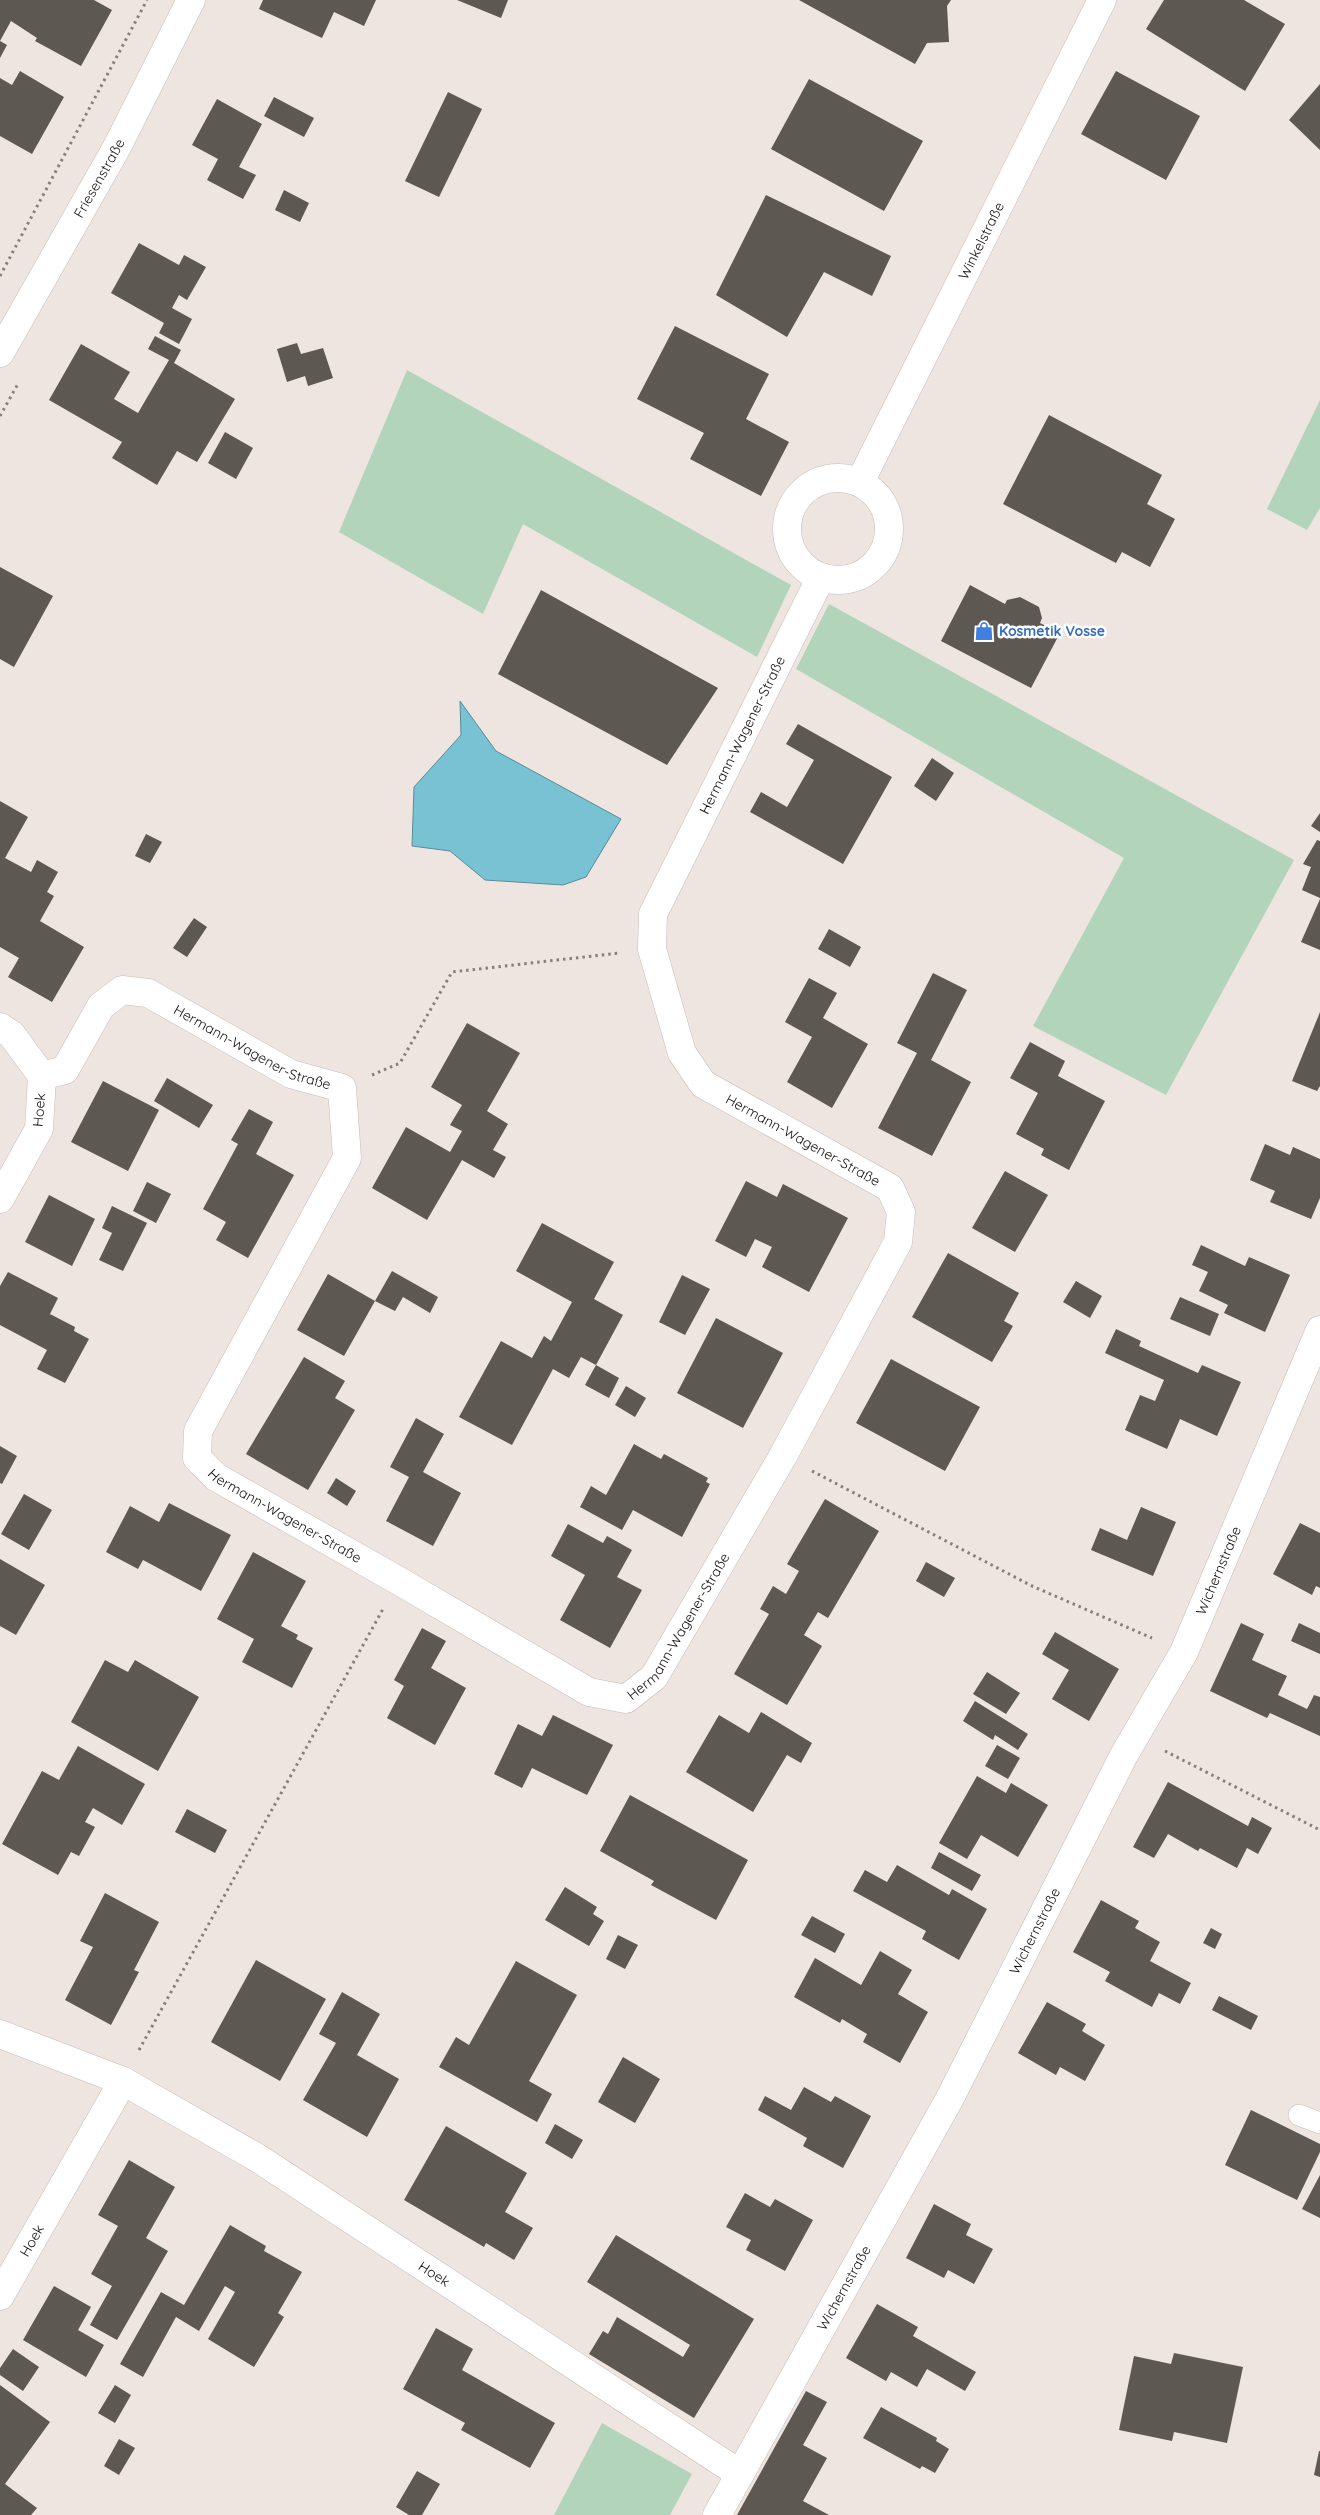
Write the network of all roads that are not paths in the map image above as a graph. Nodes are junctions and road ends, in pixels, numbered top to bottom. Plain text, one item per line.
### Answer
1 (190, 0) edge
2 (1102, 0) edge
3 (0, 353) edge
4 (860, 482) junction
5 (821, 577) junction
6 (0, 1027) edge
7 (42, 1076) junction
8 (0, 1199) edge
9 (1320, 1330) edge
10 (0, 2034) edge
11 (122, 2081) junction
12 (1300, 2115) dead end
13 (1320, 2123) edge
14 (0, 2296) edge
15 (740, 2474) junction
16 (717, 2515) edge

1 - 3 street, Friesenstraße
2 - 4 street, Winkelstraße
4 - 5 street
4 - 5 street
5 - 7 street, Hermann-Wagener-Straße
6 - 7 street, Hoek
7 - 8 street, Hoek
9 - 15 street, Wichernstraße
10 - 11 street, Hoek
11 - 14 street, Hoek
11 - 15 street, Hoek
12 - 13 lane
15 - 16 street, Wichernstraße

